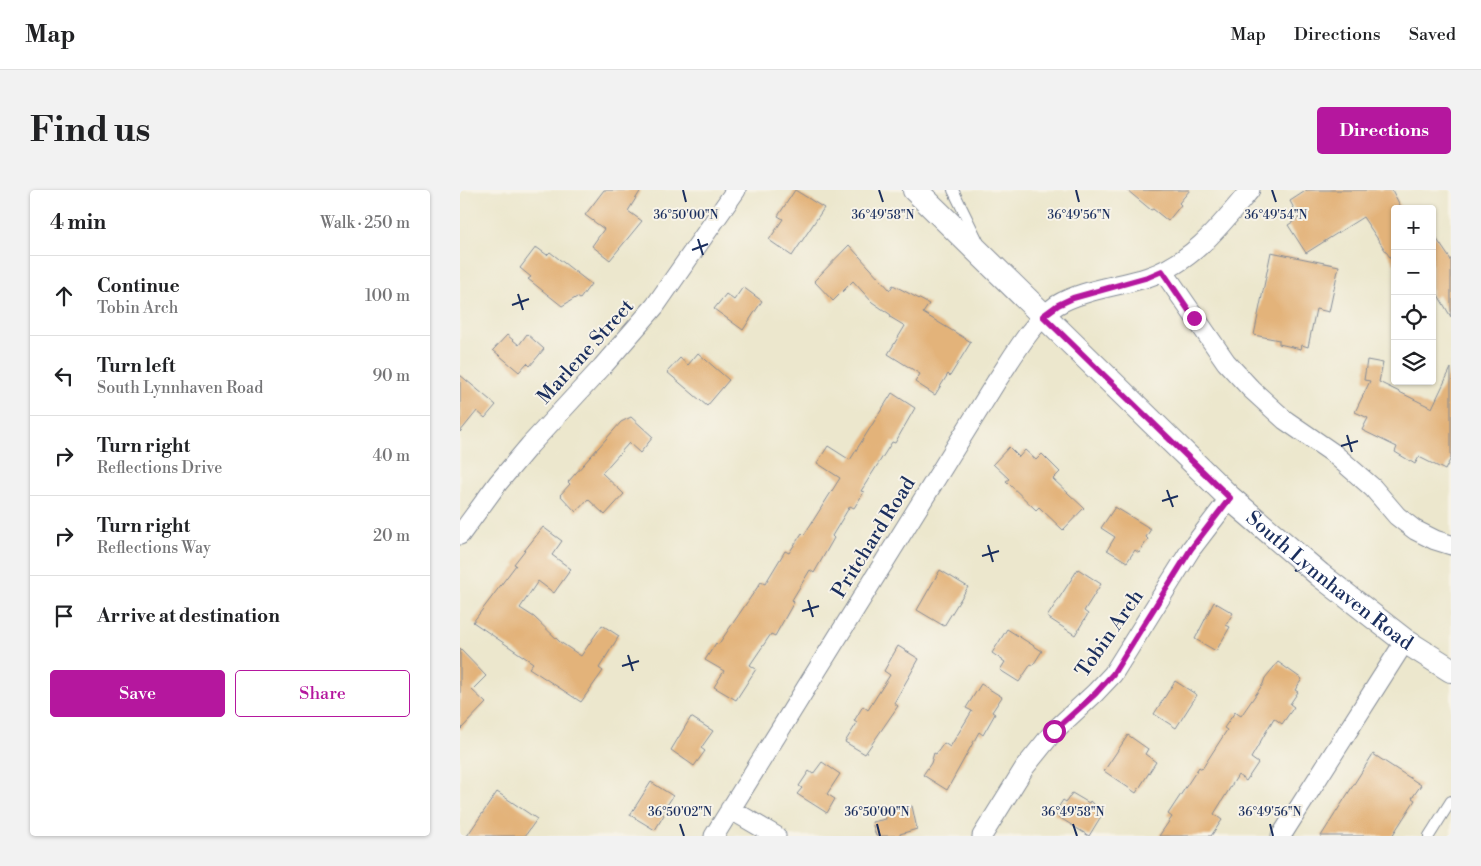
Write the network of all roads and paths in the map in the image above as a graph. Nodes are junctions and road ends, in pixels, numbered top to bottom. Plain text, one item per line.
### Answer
1 (736, 190) edge
2 (915, 190) edge
3 (953, 190) edge
4 (1250, 190) edge
5 (988, 262) junction
6 (1162, 271) junction
7 (1043, 316) junction
8 (1230, 498) junction
9 (460, 535) edge
10 (1451, 545) edge
11 (1405, 641) junction
12 (1451, 670) edge
13 (1451, 801) edge
14 (730, 809) junction
15 (714, 836) edge
16 (776, 836) edge
17 (982, 836) edge
18 (1281, 836) edge
19 (1429, 836) edge

1 - 9 street, Marlene Street
2 - 5 street, South Lynnhaven Road
3 - 5 lane
4 - 6 street
5 - 7 street, South Lynnhaven Road
6 - 7 street
6 - 10 street
7 - 8 street, South Lynnhaven Road
7 - 14 street, Pritchard Road
8 - 11 street, South Lynnhaven Road
8 - 17 street, Tobin Arch
11 - 12 street, South Lynnhaven Road
11 - 18 street
13 - 19 lane
14 - 15 street, Pritchard Road
14 - 16 street

